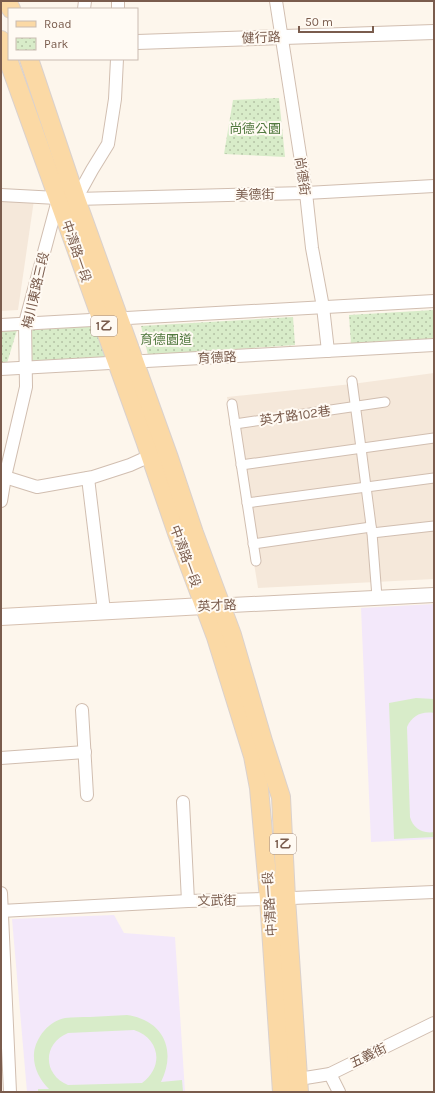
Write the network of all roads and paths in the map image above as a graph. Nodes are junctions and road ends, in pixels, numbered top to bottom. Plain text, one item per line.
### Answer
1 (276, 1) edge
2 (434, 32) edge
3 (282, 36) junction
4 (138, 42) edge
5 (4, 45) edge
6 (8, 55) edge
7 (10, 60) edge
8 (29, 60) edge
9 (117, 60) edge
10 (434, 186) edge
11 (306, 193) junction
12 (1, 195) edge
13 (67, 199) junction
14 (434, 301) edge
15 (323, 307) junction
16 (110, 319) junction
17 (25, 323) junction
18 (1, 325) edge
19 (434, 346) edge
20 (328, 351) junction
21 (126, 362) junction
22 (26, 368) junction
23 (1, 369) edge
24 (352, 381) dead end
25 (385, 402) dead end
26 (232, 404) dead end
27 (356, 407) junction
28 (235, 424) junction
29 (434, 438) edge
30 (361, 448) junction
31 (150, 456) junction
32 (241, 465) junction
33 (5, 477) junction
34 (88, 478) junction
35 (434, 478) edge
36 (366, 487) junction
37 (1, 501) edge
38 (247, 503) junction
39 (434, 526) edge
40 (371, 530) junction
41 (253, 544) junction
42 (256, 561) dead end
43 (434, 595) edge
44 (377, 597) junction
45 (212, 606) junction
46 (104, 611) junction
47 (1, 617) edge
48 (82, 710) dead end
49 (85, 752) junction
50 (1, 758) edge
51 (87, 795) dead end
52 (183, 802) dead end
53 (1, 892) edge
54 (434, 892) edge
55 (277, 898) junction
56 (188, 901) junction
57 (2, 911) edge
58 (434, 1023) edge
59 (330, 1074) junction
60 (296, 1088) edge
61 (10, 1092) edge
62 (282, 1092) edge
63 (339, 1092) edge

1 - 3 street, 尚德街
2 - 3 street, 健行路
3 - 4 street, 健行路
3 - 11 street, 尚德街
5 - 6 main road, 中清路一段 / 1乙
7 - 13 main road, 中清路一段 / 1乙
8 - 13 main road, 中清路一段 / 1乙
9 - 13 street, 梅川東路三段
10 - 11 street, 美德街
11 - 13 street, 美德街
11 - 15 street, 尚德街
12 - 13 street, 美德街
13 - 16 main road, 中清路一段 / 1乙
13 - 17 street, 梅川東路三段
14 - 15 street
15 - 16 street
15 - 20 street, 尚德街
16 - 17 street
16 - 21 main road, 中清路一段 / 1乙
17 - 18 street
17 - 22 street, 梅川東路三段
19 - 20 street, 育德路
20 - 21 street, 育德路
21 - 22 street, 育德路
21 - 31 main road, 中清路一段 / 1乙
21 - 45 main road, 中清路一段 / 1乙
22 - 23 street, 育德路
22 - 33 street, 梅川東路三段
24 - 27 street
25 - 27 street, 英才路102巷
26 - 28 street
27 - 28 street, 英才路102巷
27 - 30 street
28 - 32 street
29 - 30 street
30 - 32 street
30 - 36 street
31 - 34 street
31 - 45 main road, 中清路一段 / 1乙
32 - 38 street
33 - 34 street
33 - 37 street, 梅川東路三段
34 - 46 street
35 - 36 street
36 - 38 street
36 - 40 street
38 - 41 street
39 - 40 street
40 - 41 street
40 - 44 street
41 - 42 street
43 - 44 street, 英才路
44 - 45 street, 英才路
45 - 46 main road, 英才路
45 - 55 main road, 中清路一段 / 1乙
46 - 47 main road, 英才路
48 - 49 street
49 - 50 street
49 - 51 street
52 - 56 street
53 - 57 street
54 - 55 street, 文武街
55 - 56 street, 文武街
55 - 60 main road, 中清路一段 / 1乙
55 - 62 main road, 中清路一段 / 1乙
56 - 57 street, 文武街
57 - 61 street
58 - 59 street, 五義街
59 - 60 street, 五義街
59 - 63 street

